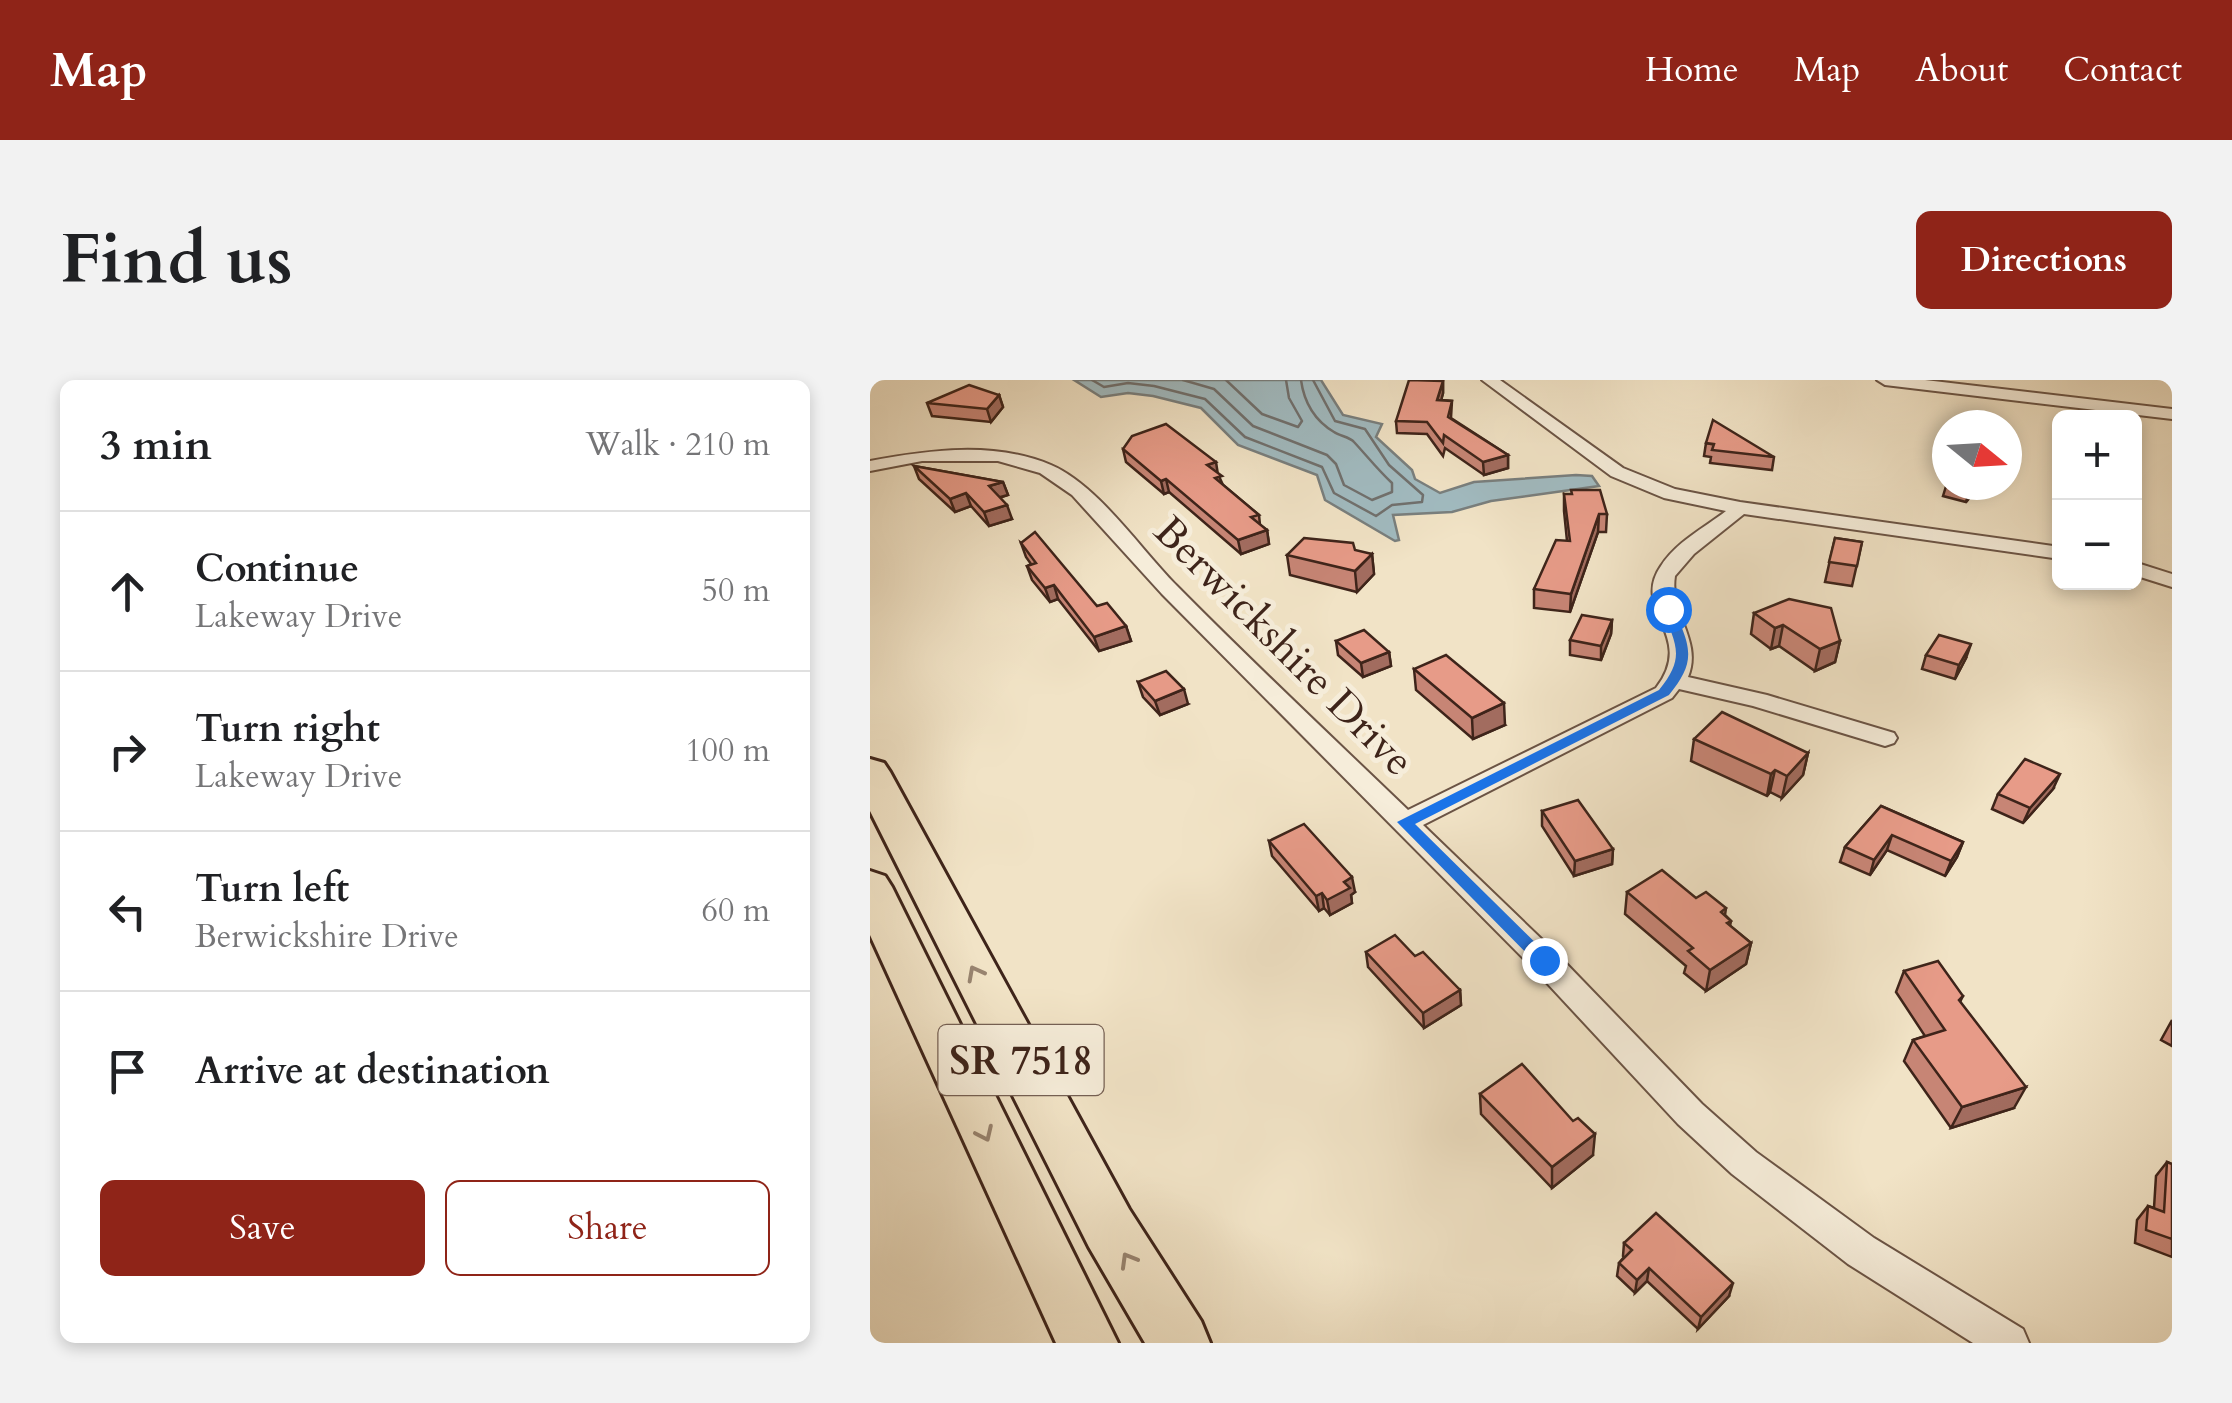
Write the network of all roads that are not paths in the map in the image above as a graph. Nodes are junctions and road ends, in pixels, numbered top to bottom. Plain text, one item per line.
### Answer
1 (1490, 380) edge
2 (1886, 380) edge
3 (2172, 414) edge
4 (870, 466) edge
5 (1740, 508) junction
6 (2052, 552) edge
7 (2142, 571) edge
8 (2172, 581) edge
9 (1675, 682) junction
10 (1885, 738) dead end
11 (870, 772) edge
12 (1405, 822) junction
13 (870, 887) edge
14 (1086, 1343) edge
15 (1179, 1343) edge
16 (2009, 1343) edge

1 - 5 street
2 - 3 street
4 - 12 street, Berwickshire Drive
5 - 6 street
5 - 9 street
7 - 8 street
9 - 10 street
9 - 12 street
15 -> 11 highway, SR 7518
12 - 16 street, Berwickshire Drive
13 -> 14 highway, SR 7518

